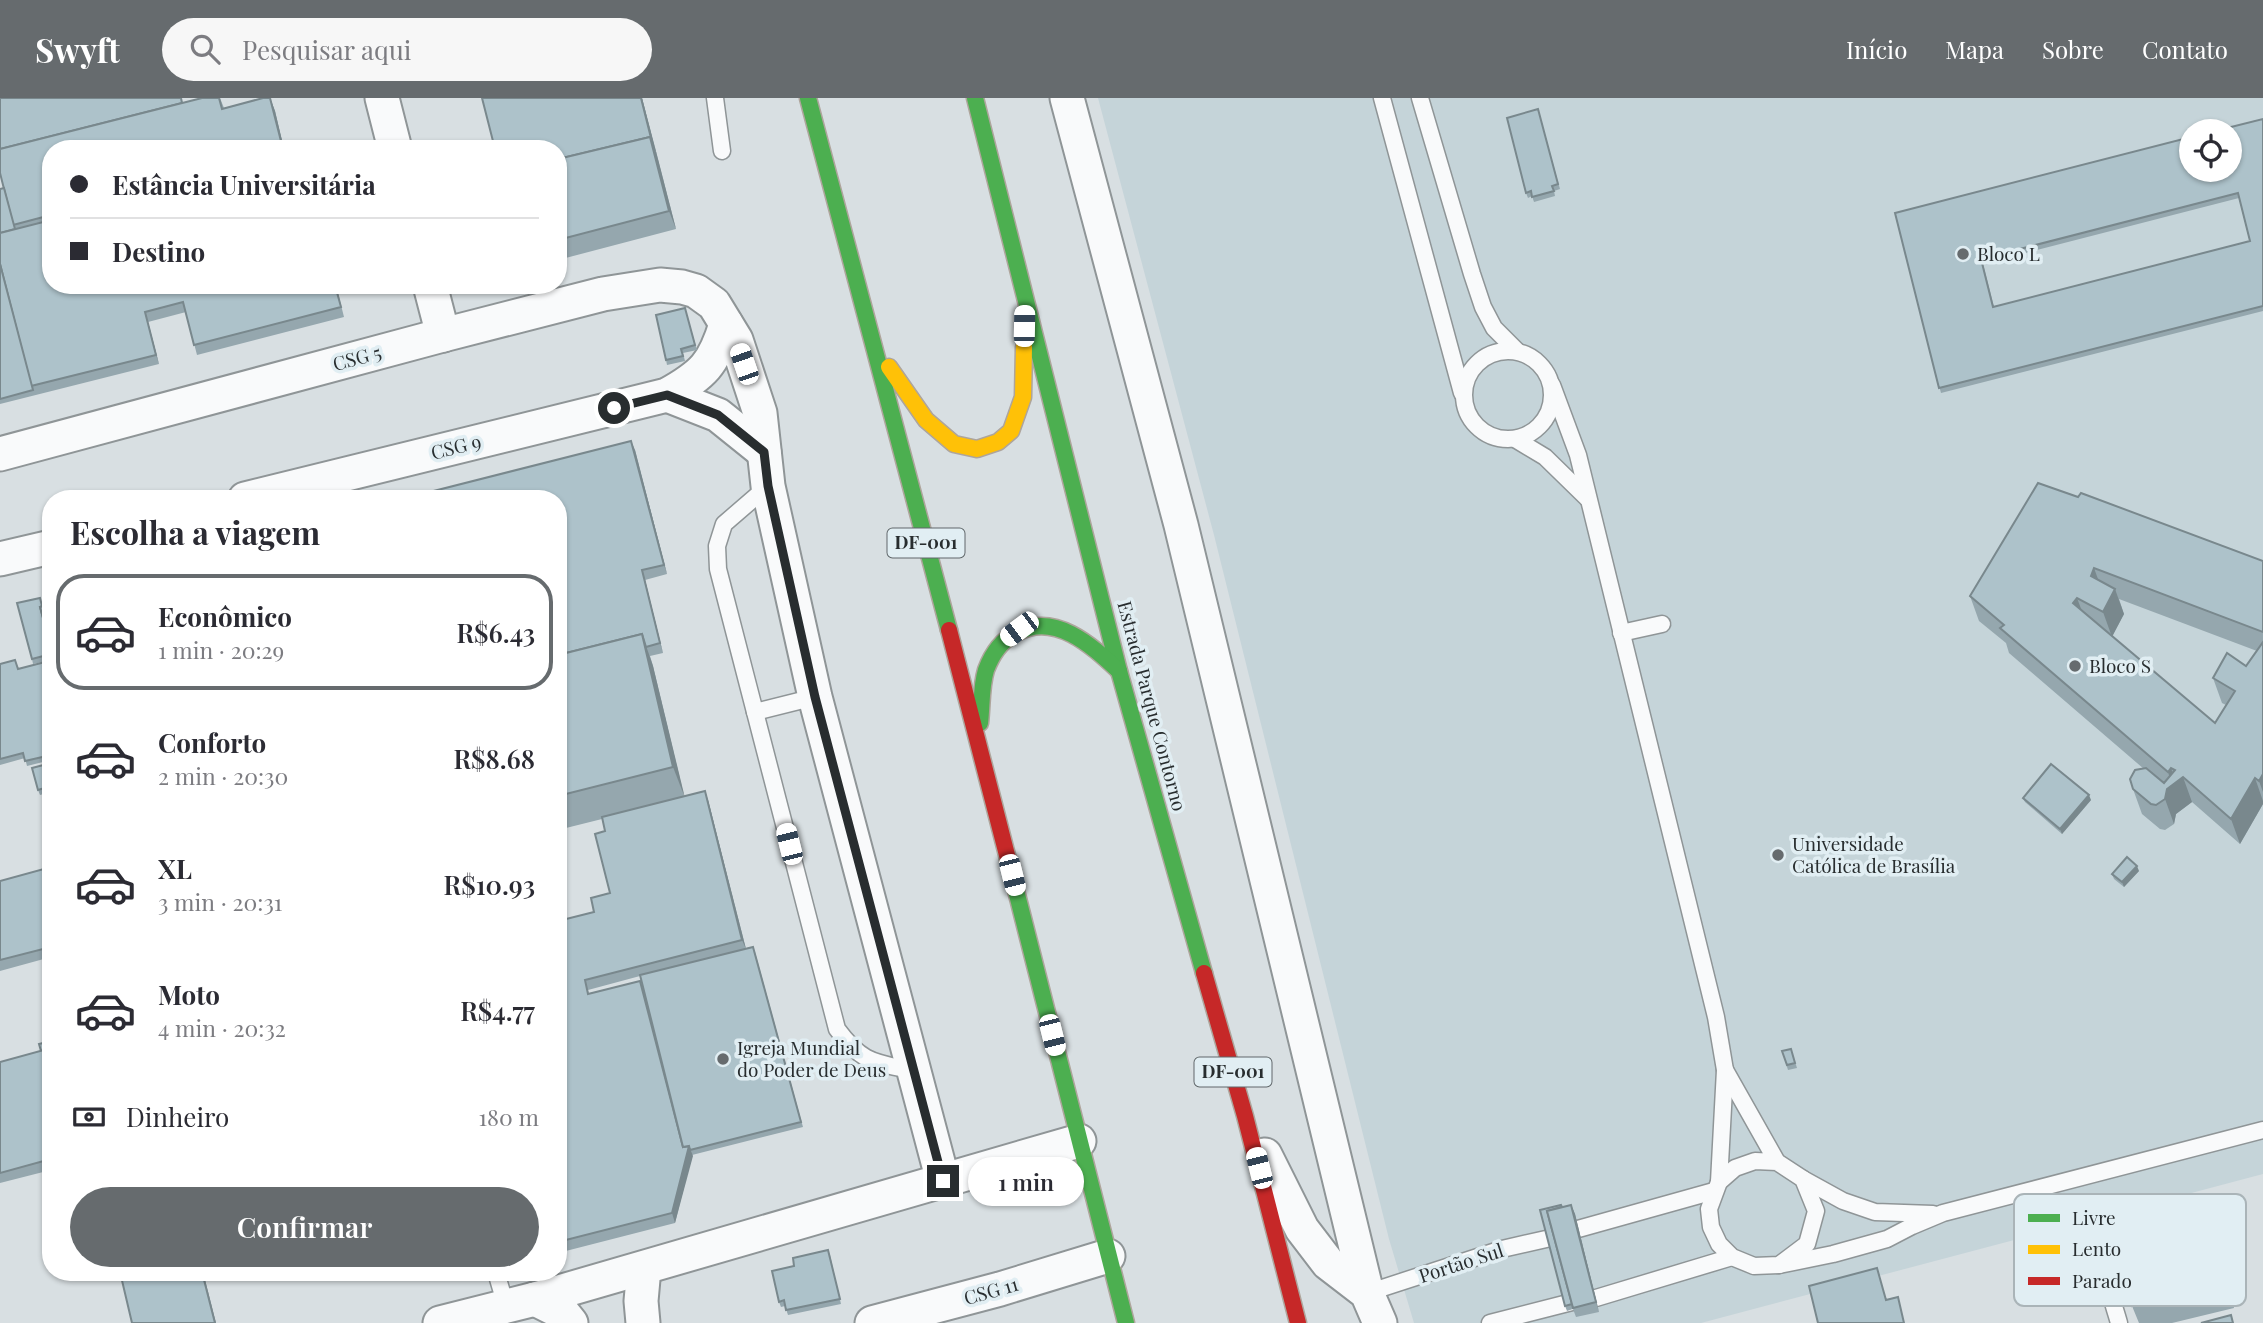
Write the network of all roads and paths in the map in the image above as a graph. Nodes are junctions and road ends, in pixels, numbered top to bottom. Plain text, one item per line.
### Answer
1 (382, 98) edge
2 (715, 98) edge
3 (808, 98) edge
4 (975, 98) edge
5 (1067, 98) edge
6 (1382, 98) edge
7 (1420, 98) edge
8 (393, 140) edge
9 (722, 151) dead end
10 (432, 294) edge
11 (1024, 302) junction
12 (720, 314) junction
13 (443, 335) junction
14 (874, 345) junction
15 (1517, 351) junction
16 (1552, 385) junction
17 (1462, 393) junction
18 (667, 395) junction
19 (1515, 439) junction
20 (763, 444) junction
21 (0, 454) edge
22 (768, 486) junction
23 (282, 490) edge
24 (1589, 499) junction
25 (42, 549) edge
26 (0, 559) edge
27 (1662, 624) dead end
28 (1621, 633) junction
29 (1119, 671) junction
30 (815, 697) junction
31 (755, 712) junction
32 (978, 741) junction
33 (1725, 1070) junction
34 (914, 1071) junction
35 (1245, 1116) junction
36 (2263, 1130) edge
37 (1079, 1141) junction
38 (1777, 1162) junction
39 (1803, 1179) junction
40 (943, 1181) junction
41 (1717, 1186) junction
42 (2016, 1194) edge
43 (2014, 1195) edge
44 (1943, 1213) junction
45 (1578, 1229) edge
46 (1555, 1237) edge
47 (1108, 1256) junction
48 (1732, 1257) junction
49 (1779, 1265) junction
50 (644, 1268) junction
51 (503, 1281) edge
52 (1367, 1293) junction
53 (1596, 1298) edge
54 (520, 1302) junction
55 (1572, 1302) edge
56 (2114, 1306) edge
57 (440, 1323) edge
58 (571, 1323) edge
59 (643, 1323) edge
60 (872, 1323) edge
61 (1126, 1323) edge
62 (1298, 1323) edge
63 (1380, 1323) edge
64 (1490, 1323) edge
65 (2119, 1323) edge

1 - 8 street
2 - 9 lane
3 - 14 highway, DF-001
4 - 11 highway, Estrada Parque Contorno / DF-001
5 - 52 street
6 - 17 lane
7 - 15 lane
10 - 13 street
11 - 14 highway
11 - 29 highway, Estrada Parque Contorno / DF-001
12 - 13 street, CSG 5
12 - 18 street, CSG 9
12 - 20 street
13 - 21 street, CSG 5
14 - 32 highway, DF-001
15 - 16 lane
15 - 17 lane
16 - 19 lane
16 - 24 lane
17 - 19 lane
18 - 20 street
18 - 23 street, CSG 9
19 - 24 lane
20 - 22 street
22 - 30 street
22 - 31 lane
24 - 28 lane
25 - 26 street
27 - 28 lane
28 - 33 lane
29 - 32 highway
29 - 35 highway, Estrada Parque Contorno / DF-001
30 - 31 lane
30 - 34 street
31 - 34 lane
32 - 37 highway, DF-001
33 - 38 lane
33 - 41 lane
34 - 40 street
35 - 52 street
35 - 62 highway, Estrada Parque Contorno / DF-001
36 - 42 lane
37 - 40 street
37 - 47 highway, DF-001
38 - 39 lane
38 - 41 lane
39 - 44 lane
39 - 49 lane
40 - 50 street
41 - 45 lane
41 - 48 lane
43 - 44 lane
44 - 49 lane
46 - 52 lane, Portão Sul
47 - 60 street, CSG 11
47 - 61 highway, DF-001
48 - 49 lane
48 - 53 lane
50 - 54 street
50 - 59 street
51 - 54 lane
52 - 63 street
54 - 57 street
54 - 58 street
55 - 64 lane
56 - 65 lane

